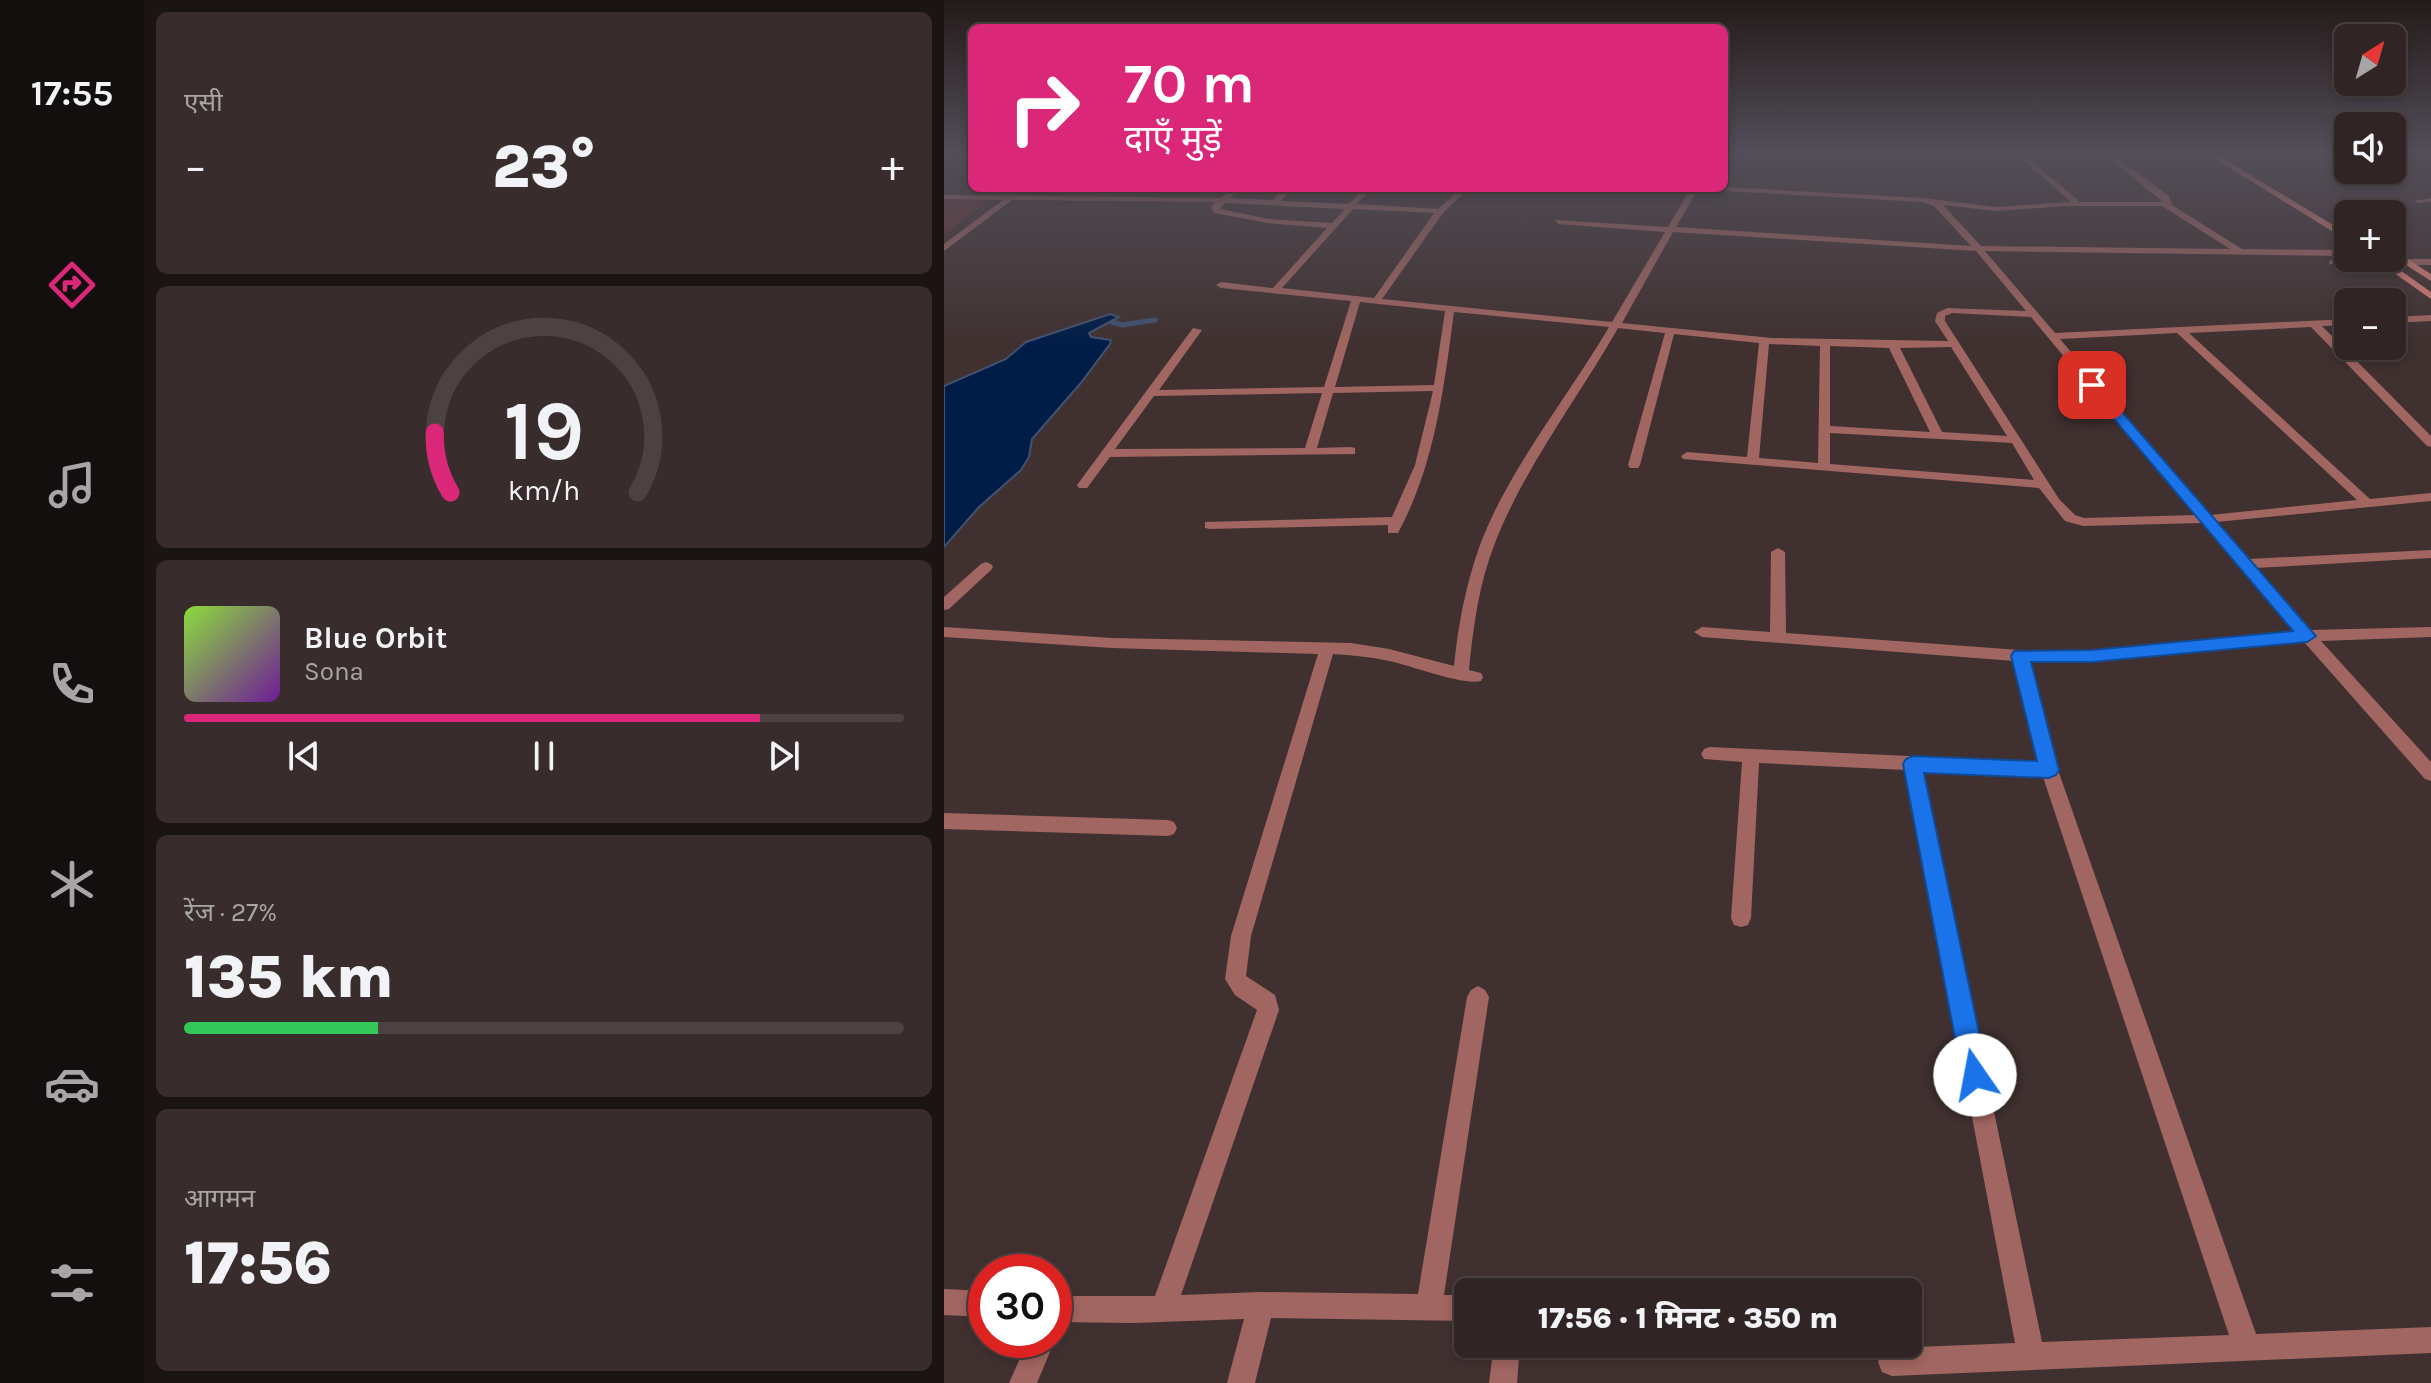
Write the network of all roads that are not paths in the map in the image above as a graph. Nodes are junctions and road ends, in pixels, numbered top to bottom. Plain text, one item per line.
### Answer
1 (986, 217) edge
2 (1235, 217) edge
3 (1344, 217) edge
4 (1436, 217) edge
5 (1679, 217) edge
6 (1947, 217) edge
7 (2186, 217) edge
8 (2313, 217) edge
9 (1558, 222) dead end
10 (1335, 226) junction
11 (2334, 229) edge
12 (1671, 231) junction
13 (944, 248) edge
14 (2431, 251) edge
15 (2241, 252) junction
16 (2406, 252) edge
17 (2334, 253) edge
18 (1982, 254) junction
19 (2334, 259) edge
20 (2406, 261) edge
21 (2431, 262) edge
22 (2406, 263) edge
23 (2409, 263) junction
24 (2398, 272) edge
25 (2431, 278) edge
26 (1221, 285) dead end
27 (1275, 291) junction
28 (2431, 296) edge
29 (1356, 299) junction
30 (1376, 301) junction
31 (1450, 308) junction
32 (2032, 314) junction
33 (2431, 318) edge
34 (2406, 319) edge
35 (2334, 322) edge
36 (1614, 323) junction
37 (2313, 323) junction
38 (1197, 330) dead end
39 (2180, 330) junction
40 (1670, 332) junction
41 (2051, 336) junction
42 (1764, 340) junction
43 (1825, 343) junction
44 (1954, 344) junction
45 (1893, 345) junction
46 (1438, 388) junction
47 (1330, 389) junction
48 (1150, 393) junction
49 (1824, 429) junction
50 (1938, 436) junction
51 (2014, 440) junction
52 (2431, 443) edge
53 (1310, 451) junction
54 (1351, 451) dead end
55 (1106, 453) junction
56 (1687, 456) dead end
57 (1753, 461) junction
58 (1634, 465) dead end
59 (1824, 466) junction
60 (2042, 484) junction
61 (1083, 485) dead end
62 (2431, 497) edge
63 (2367, 503) junction
64 (2206, 519) junction
65 (1210, 525) dead end
66 (1778, 552) dead end
67 (2431, 554) edge
68 (2244, 564) junction
69 (986, 567) dead end
70 (944, 605) edge
71 (944, 632) edge
72 (1702, 632) dead end
73 (2431, 632) edge
74 (2307, 636) junction
75 (1778, 639) junction
76 (1327, 648) junction
77 (2020, 656) junction
78 (1710, 754) dead end
79 (1751, 756) junction
80 (1913, 764) junction
81 (2049, 770) junction
82 (2431, 774) edge
83 (944, 821) edge
84 (1168, 828) dead end
85 (1741, 918) dead end
86 (1478, 997) dead end
87 (944, 1302) edge
88 (968, 1303) edge
89 (1261, 1305) junction
90 (1429, 1307) junction
91 (1454, 1308) edge
92 (1163, 1309) junction
93 (1072, 1310) edge
94 (2431, 1340) edge
95 (2247, 1347) junction
96 (2031, 1355) junction
97 (1034, 1358) edge
98 (1506, 1358) edge
99 (1892, 1362) dead end
100 (1023, 1383) edge
101 (1241, 1383) edge
102 (1503, 1383) edge

1 - 13 street
2 - 10 street
3 - 10 street
4 - 30 street
5 - 12 street
6 - 18 street
7 - 15 street
8 - 11 street
9 - 12 street
10 - 27 street
12 - 18 street
12 - 36 street
14 - 16 street
15 - 17 street
15 - 18 street
18 - 19 street
18 - 32 street
20 - 23 street
21 - 23 street
22 - 23 street
23 - 25 street
24 - 28 street
26 - 27 street
27 - 29 street
29 - 30 street
29 - 47 street
30 - 31 street
31 - 36 street
31 - 46 street
32 - 41 street
32 - 44 street
33 - 34 street
35 - 37 street
36 - 40 street
36 - 76 street
37 - 39 street
37 - 52 street
38 - 48 street
39 - 41 street
39 - 63 street
40 - 42 street
40 - 58 street
41 - 64 street
42 - 43 street
42 - 57 street
43 - 45 street
43 - 49 street
44 - 45 street
44 - 51 street
45 - 50 street
46 - 47 street
46 - 65 street
47 - 48 street
47 - 53 street
48 - 55 street
49 - 50 street
49 - 59 street
50 - 51 street
51 - 60 street
53 - 54 street
53 - 55 street
55 - 61 street
56 - 57 street
57 - 59 street
59 - 60 street
60 - 64 street
62 - 63 street
63 - 64 street
64 - 68 street
66 - 75 street
67 - 68 street
68 - 74 street
69 - 70 street
71 - 76 street
72 - 75 street
73 - 74 street
74 - 77 street
74 - 82 street
75 - 77 street
76 - 92 street
77 - 81 street
78 - 79 street
79 - 80 street
79 - 85 street
80 - 81 street
80 - 96 street
81 - 95 street
83 - 84 street
86 - 90 street
87 - 88 street
89 - 90 street
89 - 92 street
89 - 101 street
90 - 91 street
92 - 93 street
94 - 95 street
95 - 96 street
96 - 99 street
97 - 100 street
98 - 102 street

